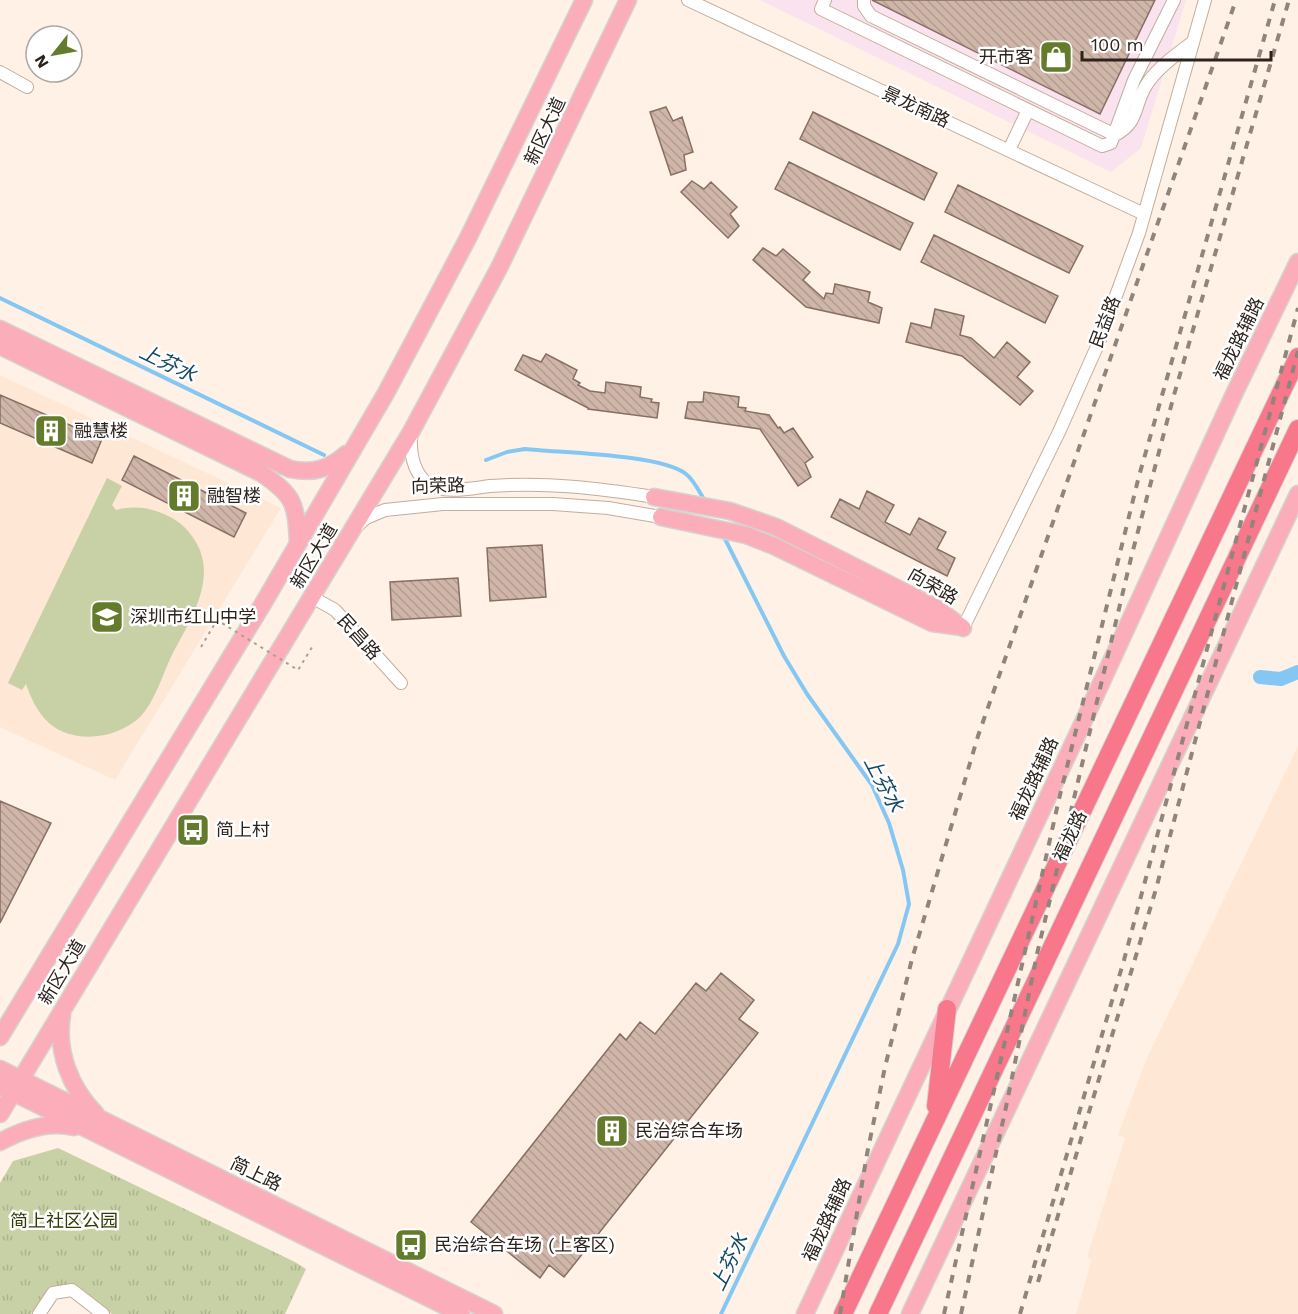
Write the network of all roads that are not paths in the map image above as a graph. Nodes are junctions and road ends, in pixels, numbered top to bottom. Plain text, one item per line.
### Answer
1 (584, 0) edge
2 (628, 0) edge
3 (688, 0) edge
4 (825, 0) edge
5 (864, 0) edge
6 (1174, 0) edge
7 (1205, 0) edge
8 (1193, 42) junction
9 (0, 72) edge
10 (27, 87) dead end
11 (1028, 110) junction
12 (1114, 135) junction
13 (1009, 150) junction
14 (1144, 214) junction
15 (1298, 262) edge
16 (0, 329) edge
17 (0, 346) edge
18 (1298, 357) edge
19 (1298, 429) edge
20 (411, 432) junction
21 (354, 448) junction
22 (1298, 495) edge
23 (654, 497) joint
24 (661, 517) joint
25 (354, 528) junction
26 (298, 543) junction
27 (312, 597) junction
28 (963, 627) junction
29 (401, 683) dead end
30 (28, 990) junction
31 (63, 1008) junction
32 (947, 1009) junction
33 (0, 1011) edge
34 (0, 1037) edge
35 (0, 1069) edge
36 (11, 1086) edge
37 (0, 1114) edge
38 (935, 1121) junction
39 (106, 1122) junction
40 (89, 1130) junction
41 (0, 1142) edge
42 (39, 1314) edge
43 (103, 1314) edge
44 (461, 1314) edge
45 (494, 1314) edge
46 (804, 1314) edge
47 (843, 1314) edge
48 (878, 1314) edge
49 (910, 1314) edge

1 - 21 main road, 新区大道
2 - 20 main road, 新区大道
3 - 13 street, 景龙南路
4 - 11 street
5 - 12 street
6 - 12 street
7 - 8 street, 民益路
8 - 12 street
8 - 14 street, 民益路
9 - 10 street
11 - 12 street
11 - 13 street
13 - 14 street, 景龙南路
14 - 28 street, 民益路
15 - 32 main road, 福龙路辅路
16 - 21 main road
17 - 26 main road
18 - 38 highway, 福龙路
19 - 48 highway, 福龙路
20 - 23 street, 向荣路
20 - 25 main road, 新区大道
21 - 26 main road, 新区大道
22 - 49 main road
23 - 28 main road, 向荣路
24 - 25 street, 向荣路
24 - 28 main road, 向荣路
25 - 27 main road, 新区大道
26 - 30 main road, 新区大道
27 - 29 street, 民昌路
27 - 31 main road, 新区大道
30 - 33 main road
30 - 34 main road, 新区大道
31 - 36 main road, 新区大道
31 - 39 main road
32 - 38 highway
32 - 46 main road, 福龙路辅路
35 - 36 main road, 简上路
36 - 37 main road, 新区大道
36 - 39 main road, 简上路
36 - 40 main road, 简上路
38 - 47 highway, 福龙路
39 - 45 main road, 简上路
40 - 41 main road
40 - 44 main road, 简上路
42 - 43 street

